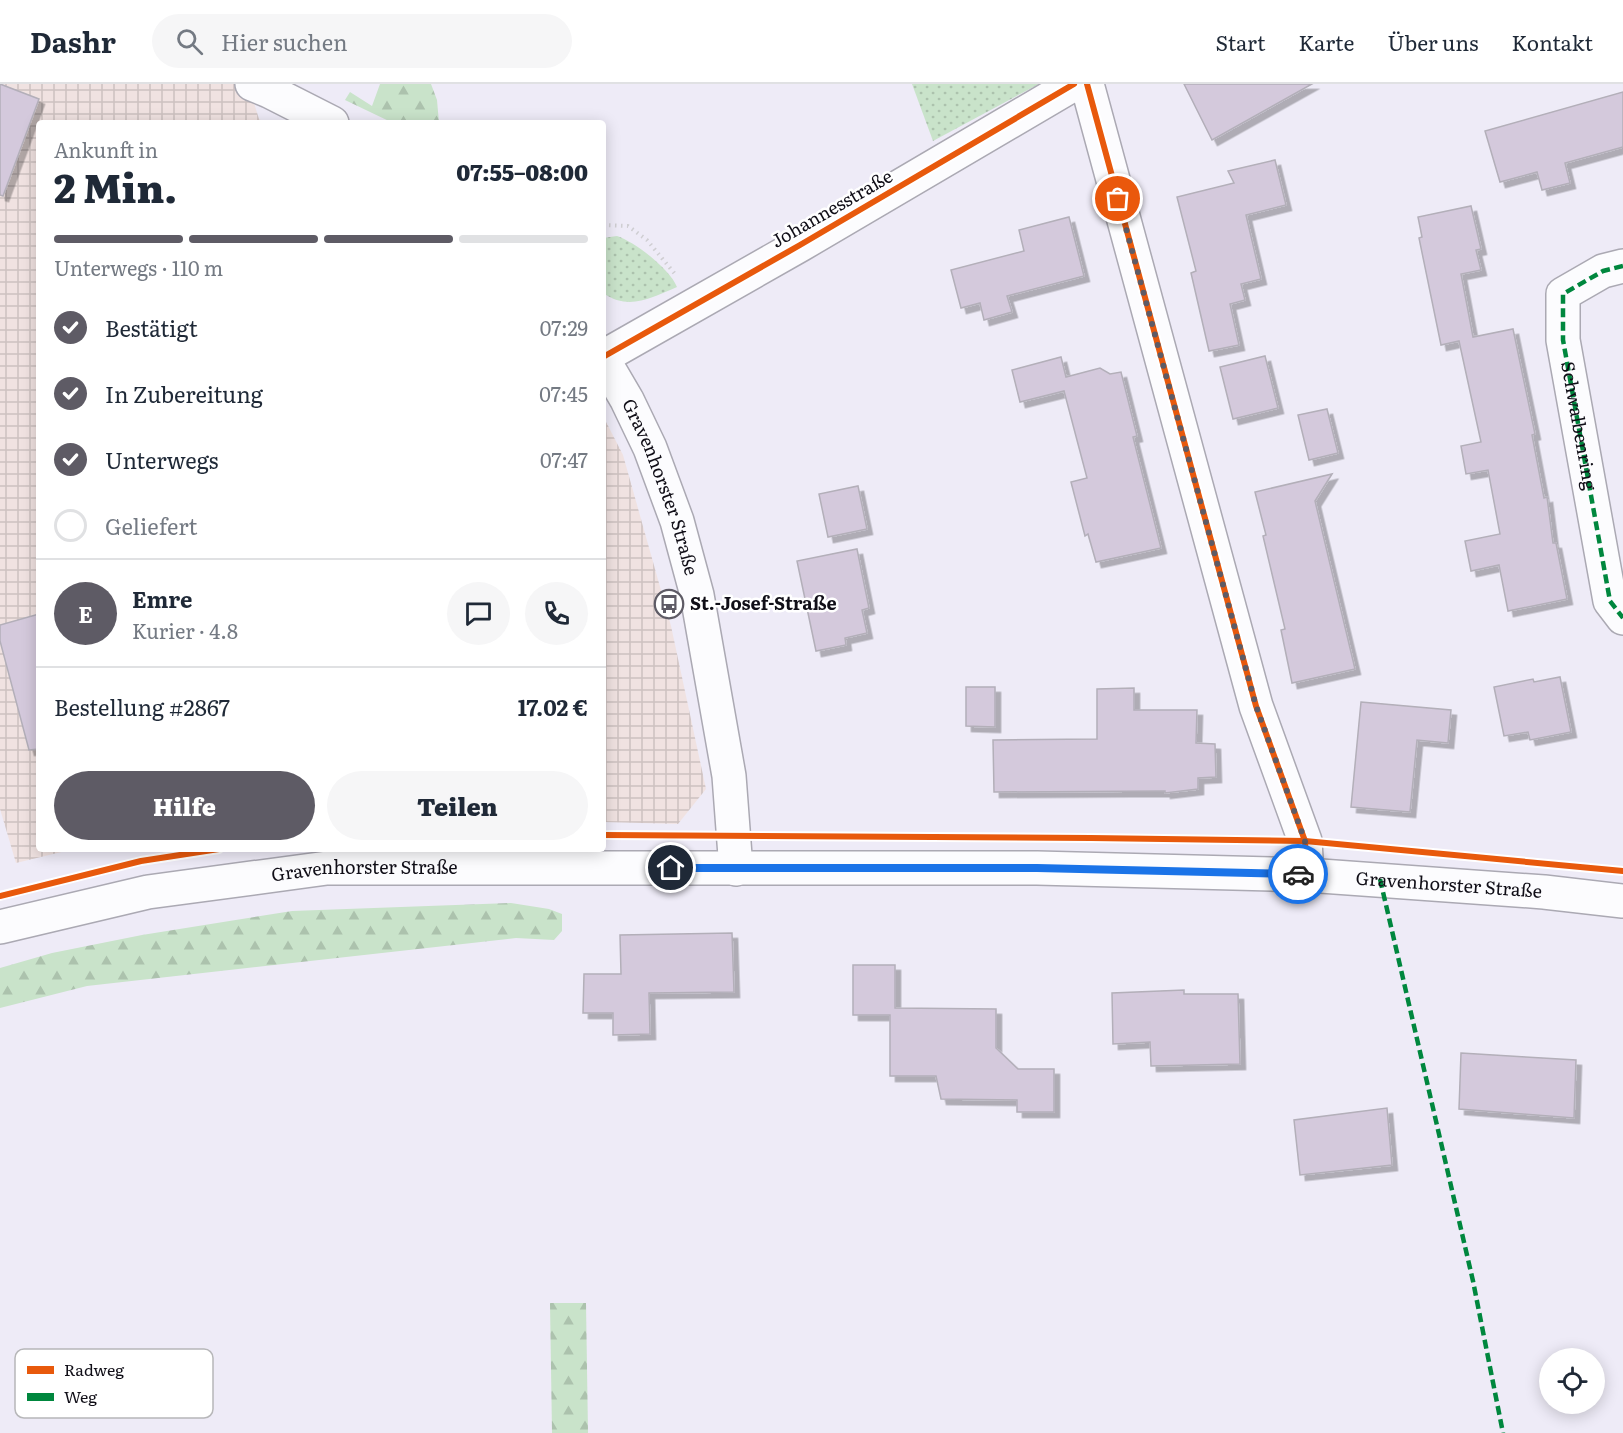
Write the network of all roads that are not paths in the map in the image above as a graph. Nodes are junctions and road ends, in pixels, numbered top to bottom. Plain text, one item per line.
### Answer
1 (252, 84) edge
2 (1074, 84) edge
3 (1087, 84) edge
4 (326, 120) edge
5 (1623, 266) edge
6 (606, 356) edge
7 (606, 363) edge
8 (1623, 618) edge
9 (736, 869) junction
10 (1306, 875) junction
11 (1623, 901) edge
12 (0, 927) edge

1 - 4 street
2 - 6 street, Johannesstraße
3 - 10 street
5 - 8 street, Schwalbenring
7 - 9 street, Gravenhorster Straße
9 - 10 street, Gravenhorster Straße
9 - 12 street, Gravenhorster Straße
10 - 11 street, Gravenhorster Straße

